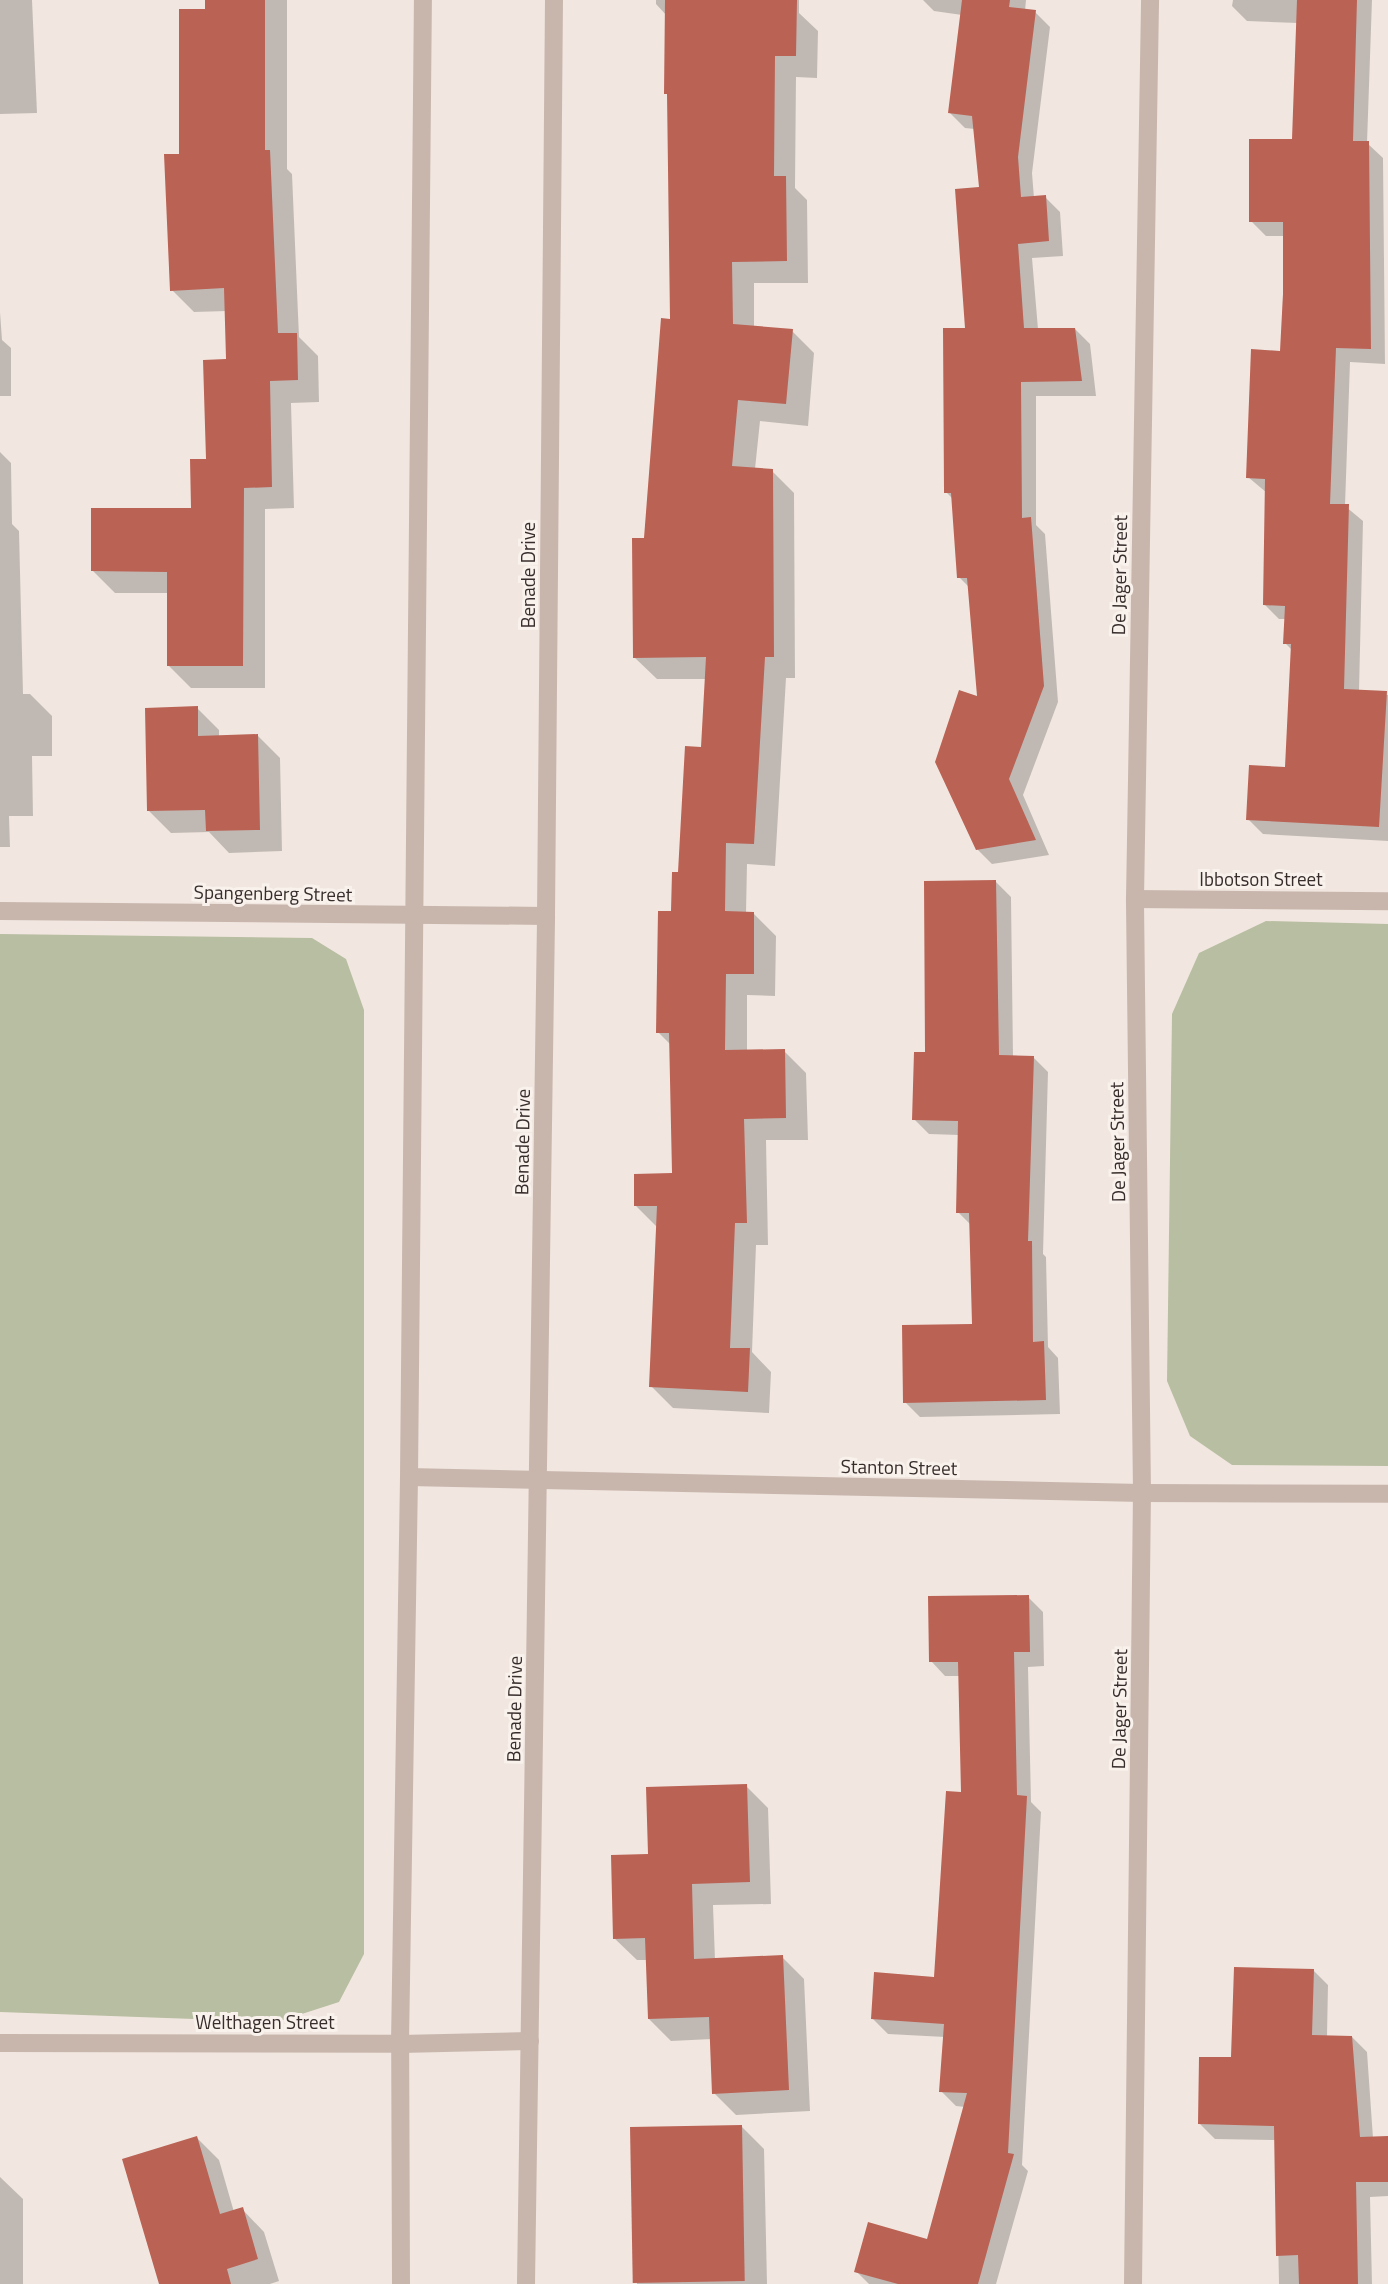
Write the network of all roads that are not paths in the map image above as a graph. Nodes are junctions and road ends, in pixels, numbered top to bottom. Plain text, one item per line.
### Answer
1 (423, 0) edge
2 (554, 0) edge
3 (1150, 0) edge
4 (1135, 899) junction
5 (1388, 901) edge
6 (0, 911) edge
7 (414, 916) junction
8 (546, 916) junction
9 (409, 1477) junction
10 (538, 1480) junction
11 (1142, 1493) junction
12 (1388, 1494) edge
13 (530, 2041) junction
14 (0, 2042) edge
15 (400, 2044) junction
16 (401, 2284) edge
17 (526, 2284) edge
18 (1133, 2284) edge

1 - 7 street
2 - 8 street, Benade Drive
3 - 4 street, De Jager Street
4 - 5 street, Ibbotson Street
4 - 11 street, De Jager Street
6 - 7 street, Spangenberg Street
7 - 8 street, Spangenberg Street
7 - 9 street
8 - 10 street, Benade Drive
9 - 10 street, Stanton Street
9 - 15 street
10 - 11 street, Stanton Street
10 - 13 street, Benade Drive
11 - 12 street, Stanton Street
11 - 18 street, De Jager Street
13 - 15 street, Welthagen Street
13 - 17 street, Benade Drive
14 - 15 street, Welthagen Street
15 - 16 street

